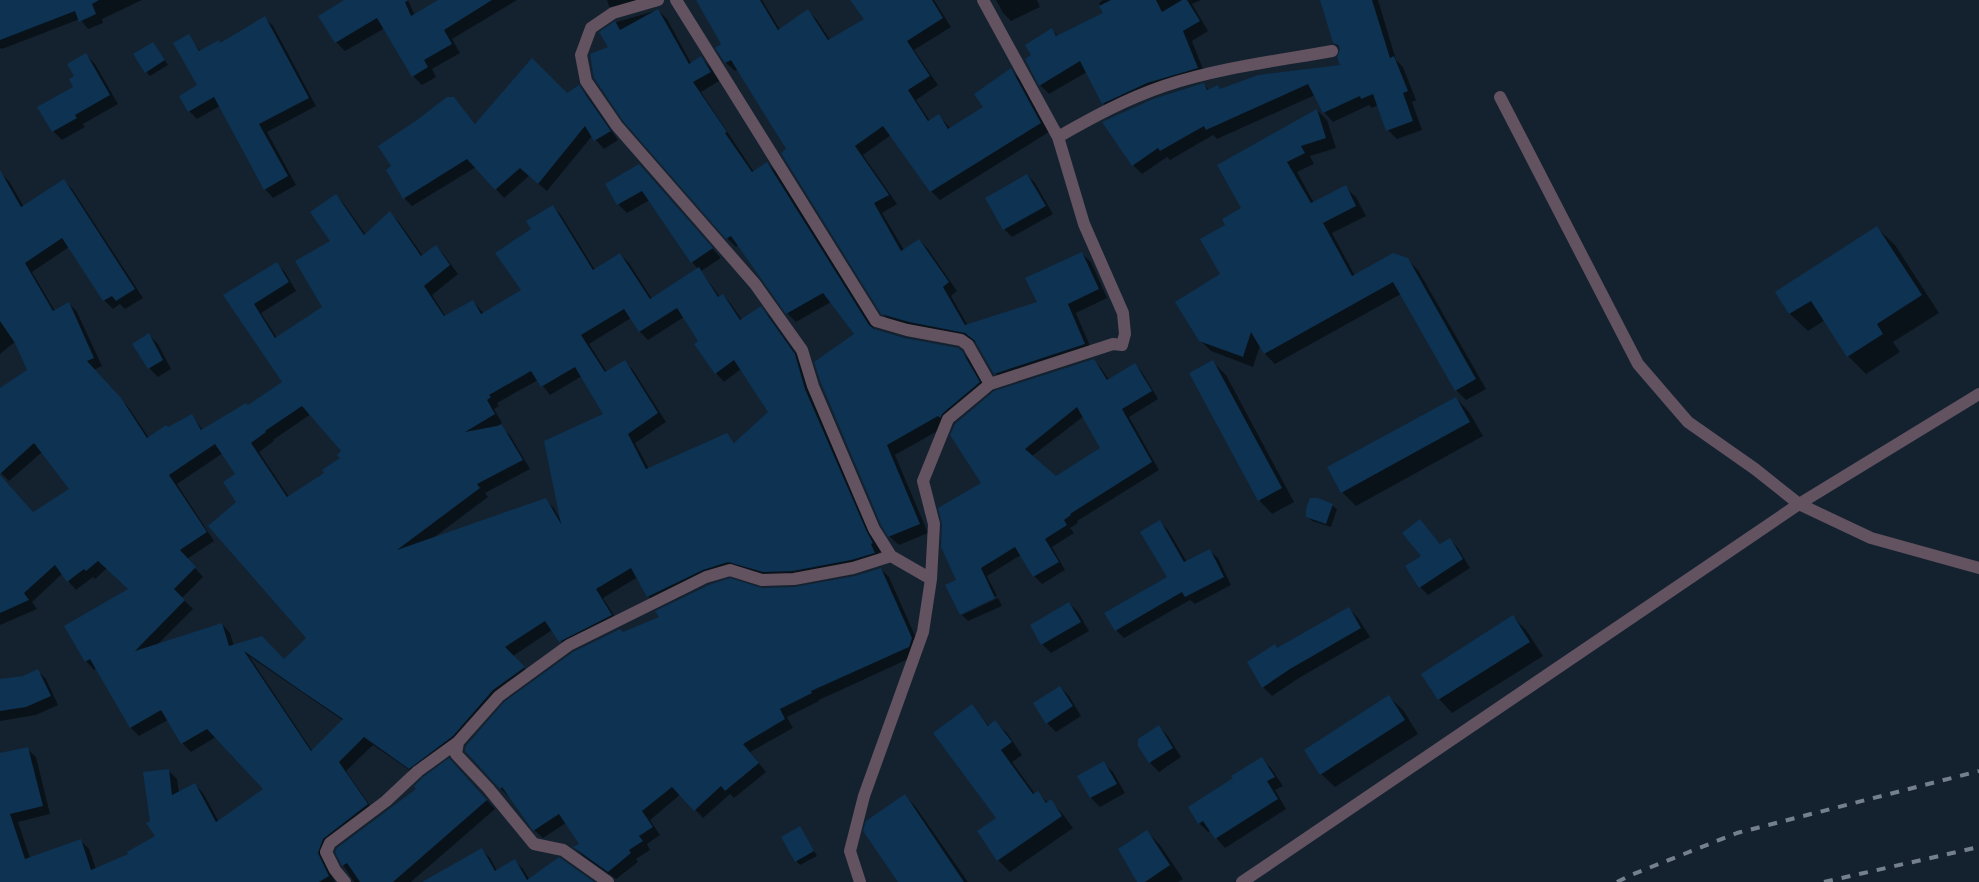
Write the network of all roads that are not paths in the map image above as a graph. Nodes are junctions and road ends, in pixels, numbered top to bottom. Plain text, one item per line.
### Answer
1 (658, 0) edge
2 (676, 0) edge
3 (983, 0) edge
4 (1332, 51) dead end
5 (1500, 97) dead end
6 (1058, 137) junction
7 (990, 384) junction
8 (1979, 394) edge
9 (1799, 504) junction
10 (891, 556) junction
11 (1979, 568) edge
12 (931, 579) junction
13 (458, 742) junction
14 (345, 882) edge
15 (608, 882) edge
16 (860, 882) edge
17 (1242, 882) edge

1 - 10 street
2 - 7 street
3 - 6 street
4 - 6 street
5 - 9 street
6 - 7 street
7 - 12 street
8 - 9 street
9 - 11 street
9 - 17 street
10 - 12 street
10 - 13 street
12 - 16 street
13 - 14 street
13 - 15 street

